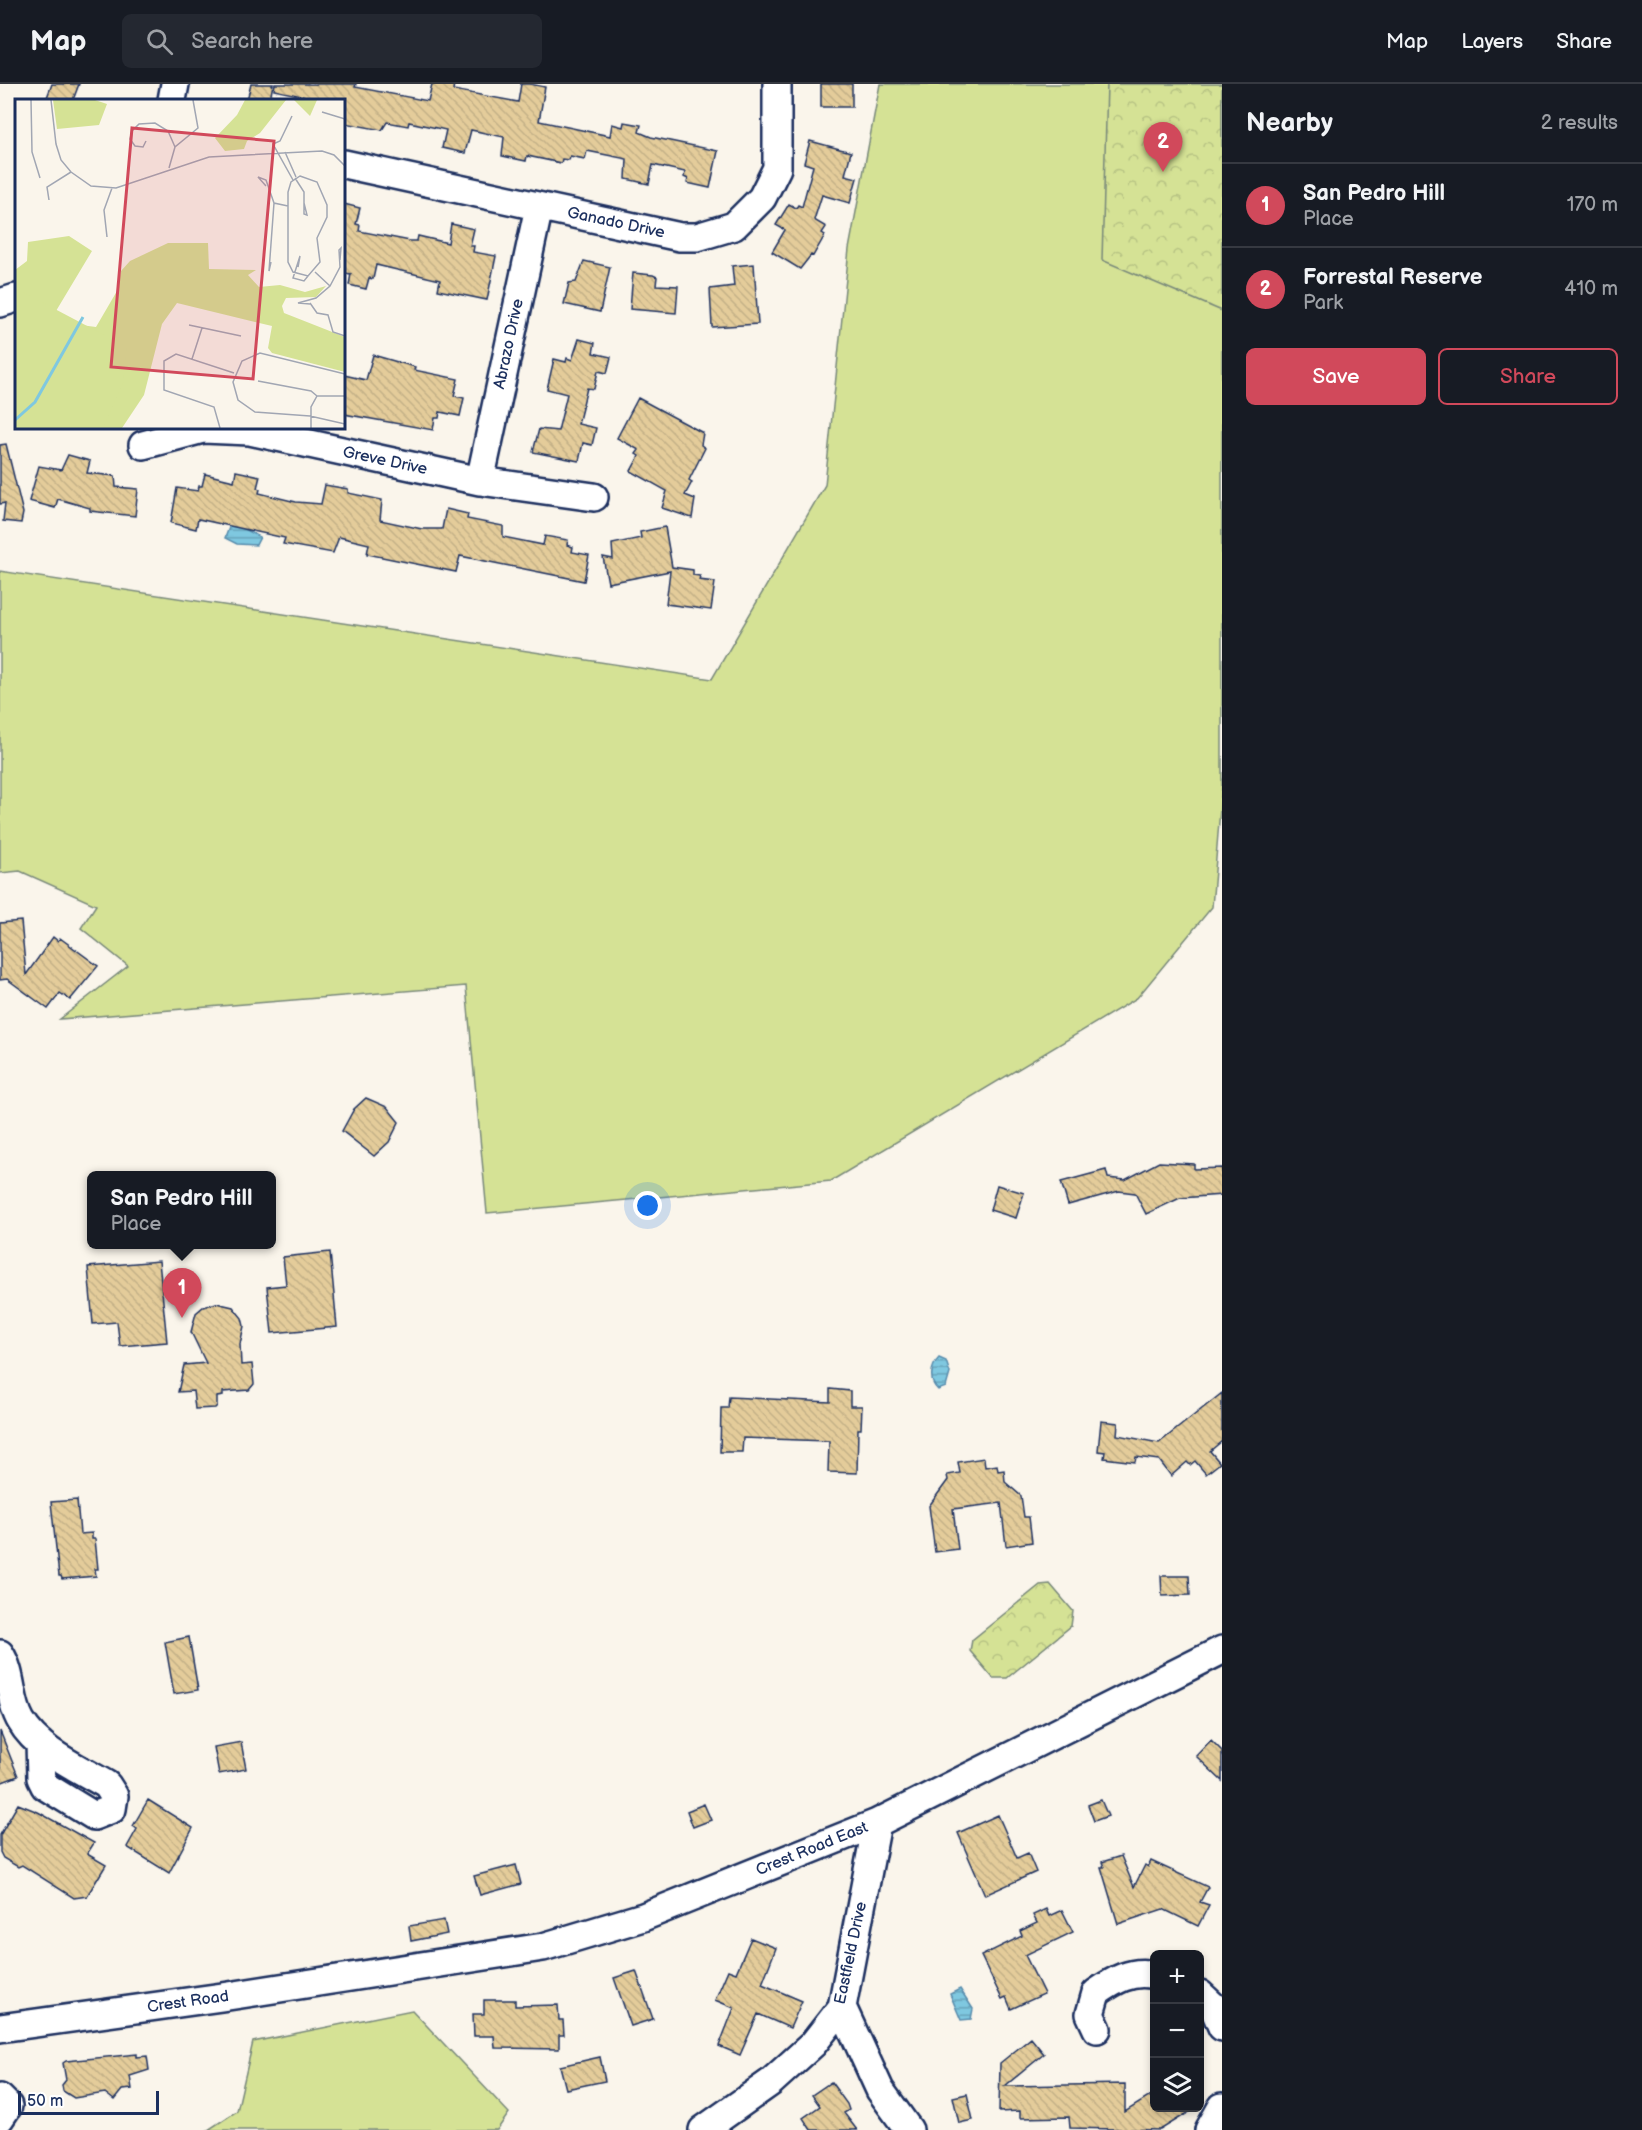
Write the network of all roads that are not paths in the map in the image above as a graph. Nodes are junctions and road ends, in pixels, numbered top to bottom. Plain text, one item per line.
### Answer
1 (175, 84) edge
2 (777, 84) edge
3 (172, 99) edge
4 (345, 164) edge
5 (539, 207) junction
6 (15, 298) edge
7 (0, 303) edge
8 (142, 445) dead end
9 (480, 481) junction
10 (594, 497) dead end
11 (1222, 1650) edge
12 (0, 1654) edge
13 (40, 1743) dead end
14 (877, 1823) junction
15 (375, 1972) joint
16 (1150, 1974) edge
17 (1204, 1998) edge
18 (842, 2007) junction
19 (1222, 2027) edge
20 (0, 2028) edge
21 (1097, 2029) dead end
22 (0, 2098) edge
23 (1222, 2107) edge
24 (0, 2118) edge
25 (703, 2130) edge
26 (909, 2130) edge
27 (1209, 2130) edge

1 - 3 street
2 - 5 street, Ganado Drive
4 - 5 street, Ganado Drive
5 - 9 street, Abrazo Drive
6 - 7 street
8 - 9 street, Greve Drive
9 - 10 street, Greve Drive
11 - 14 street, Crest Road East
12 - 13 street
14 - 15 street, Crest Road East
14 - 18 street, Eastfield Drive
15 - 20 street, Crest Road
16 - 21 street
17 - 19 street
18 - 25 street, Eastfield Drive
18 - 26 street
22 - 24 street
23 - 27 street

